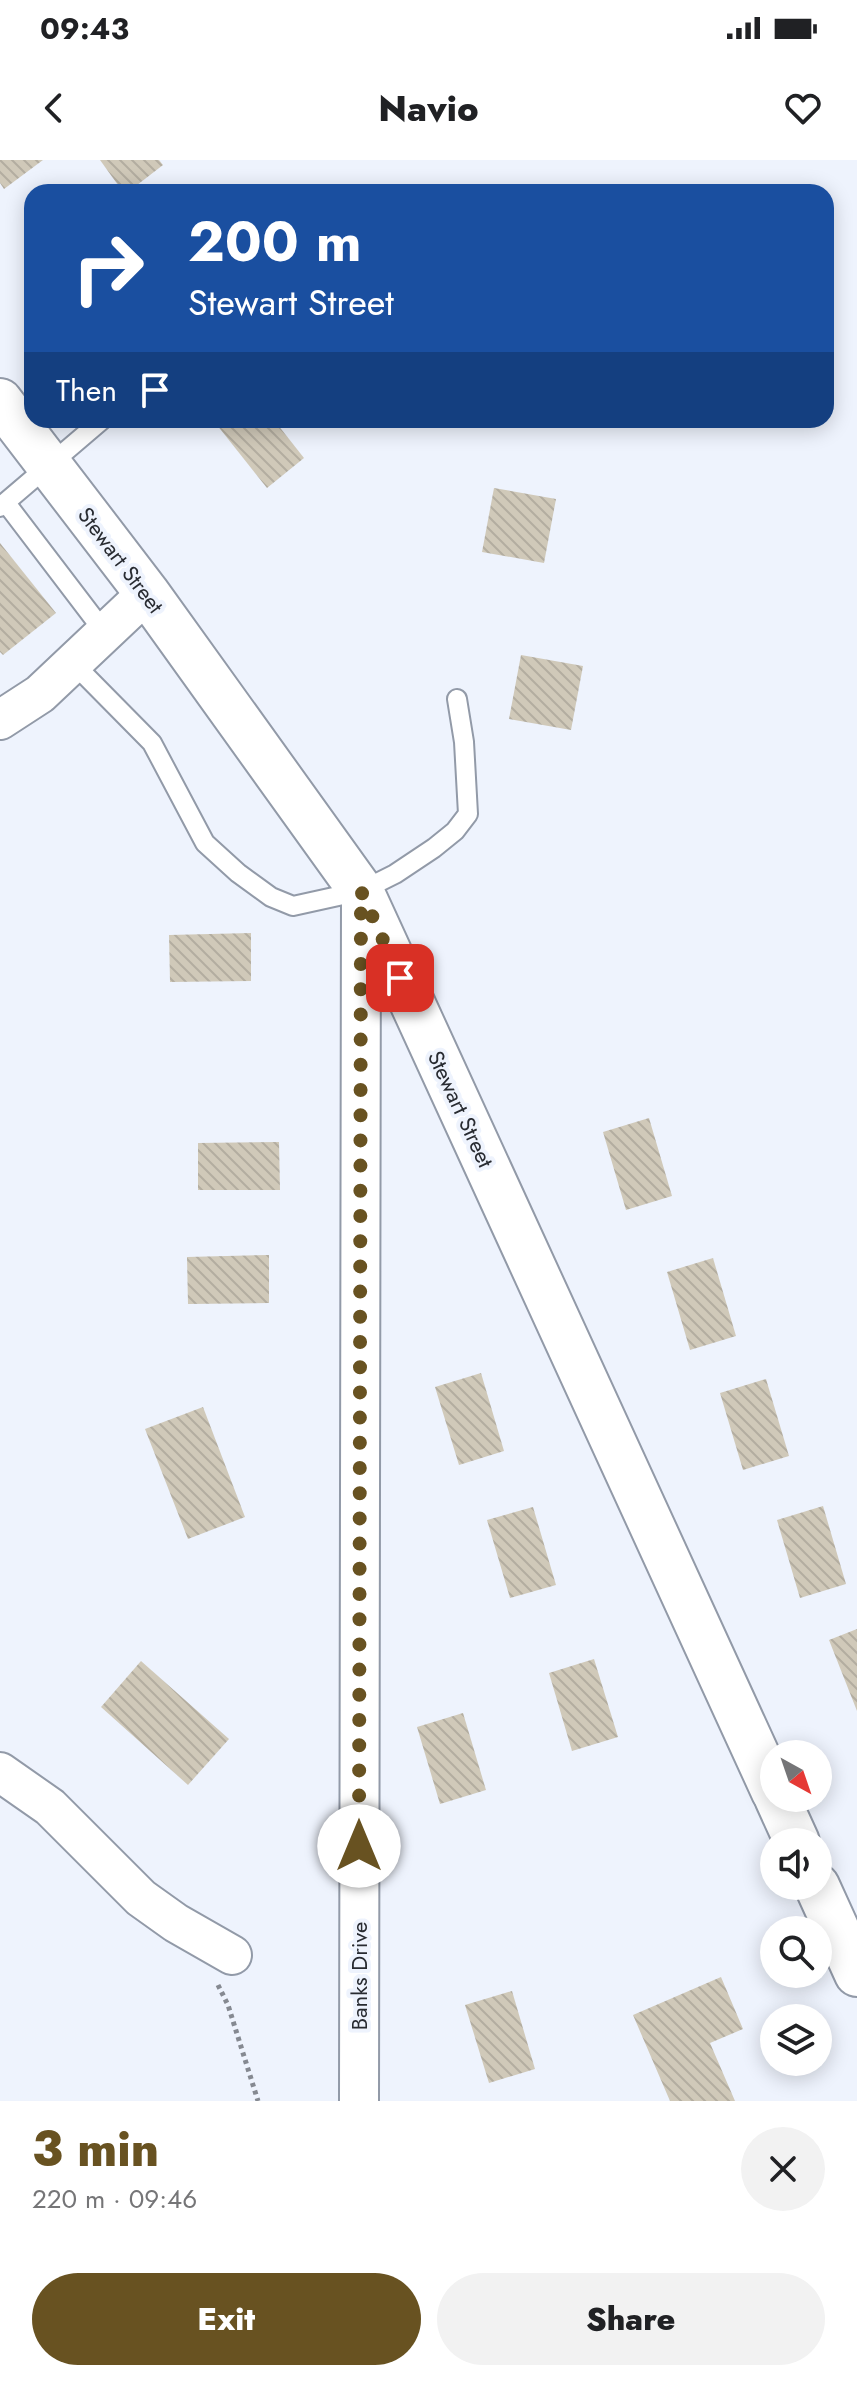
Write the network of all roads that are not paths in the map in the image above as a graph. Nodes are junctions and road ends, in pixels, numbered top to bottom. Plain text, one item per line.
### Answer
1 (0, 401) edge
2 (93, 428) edge
3 (49, 465) junction
4 (3, 505) edge
5 (147, 593) junction
6 (105, 633) junction
7 (73, 663) junction
8 (457, 699) dead end
9 (0, 720) edge
10 (361, 891) junction
11 (760, 1761) edge
12 (0, 1772) edge
13 (823, 1900) edge
14 (224, 1968) road end
15 (857, 1974) edge
16 (359, 2101) edge

1 - 3 street, Stewart Street
2 - 3 lane
3 - 4 lane
3 - 5 street, Stewart Street
4 - 6 lane
5 - 6 street
5 - 10 street, Stewart Street
6 - 7 street
7 - 9 street
7 - 10 lane
8 - 10 lane
10 - 11 street, Stewart Street
10 - 16 street, Banks Drive
12 - 14 street
13 - 15 street

